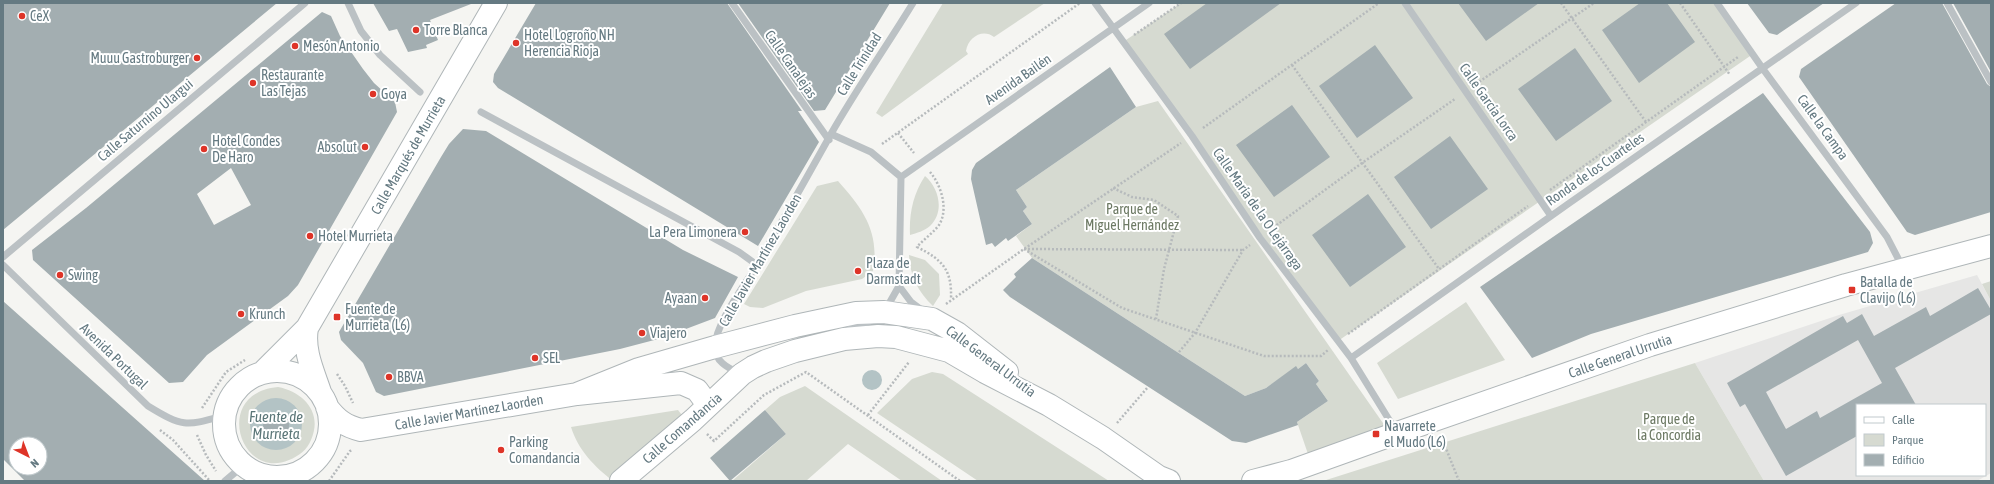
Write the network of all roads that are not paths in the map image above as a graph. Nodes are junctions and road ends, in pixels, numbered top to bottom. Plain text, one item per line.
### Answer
1 (305, 3) edge
2 (348, 3) edge
3 (496, 3) edge
4 (732, 3) edge
5 (912, 3) edge
6 (1095, 3) edge
7 (1149, 3) edge
8 (1405, 3) edge
9 (1717, 3) edge
10 (1856, 3) edge
11 (1947, 3) edge
12 (1113, 28) junction
13 (1762, 69) junction
14 (1991, 82) edge
15 (420, 92) dead end
16 (481, 112) dead end
17 (830, 137) junction
18 (901, 177) junction
19 (1552, 216) junction
20 (1991, 246) edge
21 (3, 257) edge
22 (3, 265) edge
23 (757, 265) junction
24 (1904, 269) junction
25 (899, 286) junction
26 (884, 312) junction
27 (932, 319) junction
28 (307, 328) junction
29 (841, 330) dead end
30 (715, 347) junction
31 (776, 348) dead end
32 (1351, 358) junction
33 (255, 366) junction
34 (742, 374) junction
35 (577, 394) junction
36 (324, 399) junction
37 (708, 405) junction
38 (1049, 405) junction
39 (226, 415) junction
40 (1397, 433) junction
41 (254, 472) edge
42 (225, 481) edge
43 (621, 481) edge
44 (1169, 481) edge
45 (1253, 481) edge

1 - 21 street, Calle Saturnino Ulargui
2 - 15 street
3 - 28 main road, Calle Marqués de Murrieta
4 - 17 street, Calle Canalejas
5 - 17 street, Calle Trinidad
6 - 12 street, Calle María de la O Lejárraga
7 - 12 street, Avenida Bailén
8 - 19 street, Calle García Lorca
9 - 13 street, Calle la Campa
10 - 13 street, Ronda de los Cuarteles
11 - 14 street
12 - 18 street, Avenida Bailén
12 - 32 street, Calle María de la O Lejárraga
13 - 19 street, Ronda de los Cuarteles
13 - 24 street, Calle la Campa
16 - 23 street
17 - 18 street
17 - 23 street, Calle Javier Martínez Laorden
18 - 25 street
19 - 32 street, Ronda de los Cuarteles
20 - 24 main road, Calle General Urrutia
22 - 39 street, Avenida Portugal
23 - 30 street, Calle Javier Martínez Laorden
24 - 40 main road, Calle General Urrutia
25 - 26 street
25 - 27 street
26 - 27 main road, Calle General Urrutia
26 - 29 street
26 - 30 main road
27 - 38 main road, Calle General Urrutia
28 - 33 main road, Calle Marqués de Murrieta
28 - 36 main road, Calle Marqués de Murrieta
30 - 34 street
30 - 35 main road, Calle Javier Martínez Laorden
31 - 34 street
32 - 40 street, Calle María de la O Lejárraga
33 - 36 main road
33 - 39 main road
34 - 37 main road, Calle Comandancia
34 - 38 main road, Calle General Urrutia
35 - 36 main road, Calle Javier Martínez Laorden
35 - 37 main road, Calle Javier Martínez Laorden
36 - 41 main road
37 - 43 main road, Calle Comandancia
38 - 44 main road, Calle General Urrutia
39 - 41 main road
40 - 45 main road, Calle General Urrutia
41 - 42 street

